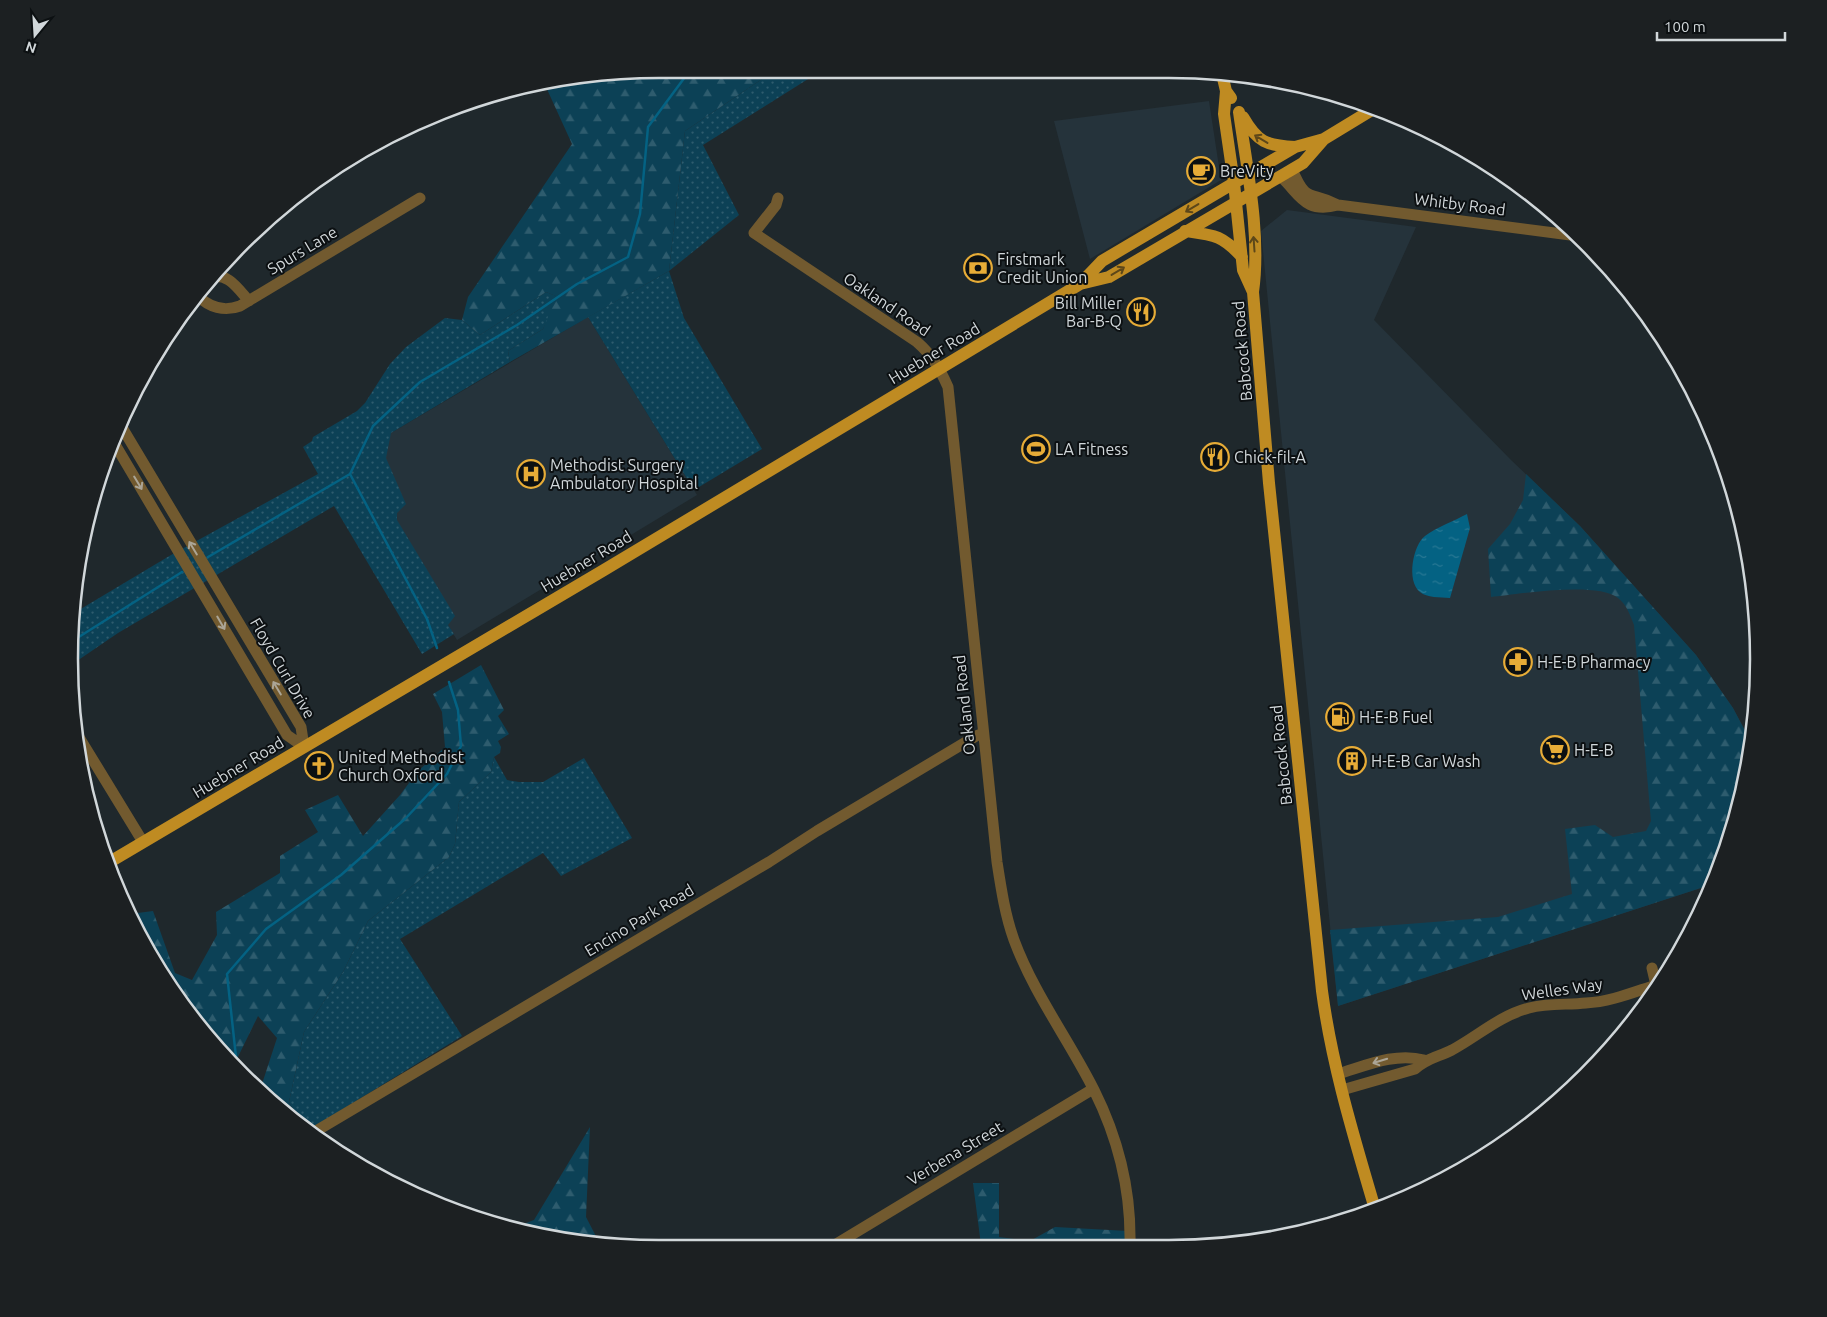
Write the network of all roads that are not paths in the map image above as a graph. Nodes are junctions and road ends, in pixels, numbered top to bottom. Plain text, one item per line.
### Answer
1 (1224, 80) edge
2 (1226, 91) junction
3 (1239, 112) junction
4 (1367, 113) edge
5 (1324, 140) junction
6 (1295, 147) junction
7 (1292, 169) junction
8 (1248, 174) junction
9 (1280, 176) junction
10 (1234, 183) junction
11 (1250, 193) junction
12 (420, 198) dead end
13 (1236, 201) junction
14 (1338, 205) junction
15 (757, 228) dead end
16 (1185, 231) junction
17 (1565, 234) edge
18 (1242, 257) junction
19 (221, 276) edge
20 (1080, 284) junction
21 (1253, 292) junction
22 (202, 300) edge
23 (249, 301) junction
24 (940, 369) junction
25 (124, 431) edge
26 (117, 448) edge
27 (218, 590) junction
28 (207, 600) junction
29 (983, 733) junction
30 (84, 746) edge
31 (304, 747) junction
32 (143, 842) junction
33 (114, 860) edge
34 (1652, 968) dead end
35 (1654, 977) edge
36 (1647, 988) edge
37 (1424, 1060) junction
38 (1338, 1074) junction
39 (1094, 1089) junction
40 (1342, 1090) junction
41 (319, 1129) edge
42 (1372, 1202) edge
43 (843, 1240) edge
44 (1130, 1240) edge

1 - 2 main road, Babcock Road
2 - 3 main road, Babcock Road
2 - 10 main road, Babcock Road
6 -> 3 main road
3 - 8 main road, Babcock Road
4 - 5 main road, Huebner Road
5 - 6 main road, Huebner Road
5 - 7 main road, Huebner Road
6 - 8 main road, Huebner Road
7 - 9 main road, Huebner Road
7 - 14 street, Whitby Road
8 - 10 main road, Huebner Road
8 - 11 main road, Babcock Road
9 - 11 main road, Huebner Road
9 - 14 street, Whitby Road
10 - 13 main road, Babcock Road
10 -> 20 main road, Huebner Road
11 - 13 main road, Huebner Road
21 -> 11 main road, Babcock Road
12 - 23 street, Spurs Lane
13 - 16 main road, Huebner Road
13 - 18 main road, Babcock Road
14 - 17 street, Whitby Road
15 - 24 street, Oakland Road
16 - 18 main road
20 -> 16 main road, Huebner Road
18 - 21 main road, Babcock Road
19 - 23 street
20 - 24 main road, Huebner Road
21 - 38 main road, Babcock Road
22 - 23 street, Spurs Lane
24 - 29 street, Oakland Road
24 - 31 main road, Huebner Road
27 -> 25 street, Floyd Curl Drive
26 -> 28 street, Floyd Curl Drive
27 - 28 street
31 -> 27 street, Floyd Curl Drive
28 -> 31 street, Floyd Curl Drive
29 - 39 street, Oakland Road
29 - 41 street, Encino Park Road
30 - 32 street
31 - 32 main road, Huebner Road
32 - 33 main road, Huebner Road
34 - 35 street, Welles Way
36 - 37 street, Welles Way
37 -> 38 street, Welles Way
37 - 40 street, Welles Way
38 - 40 main road, Babcock Road
39 - 43 street, Verbena Street
39 - 44 street, Oakland Road
40 - 42 main road, Babcock Road

